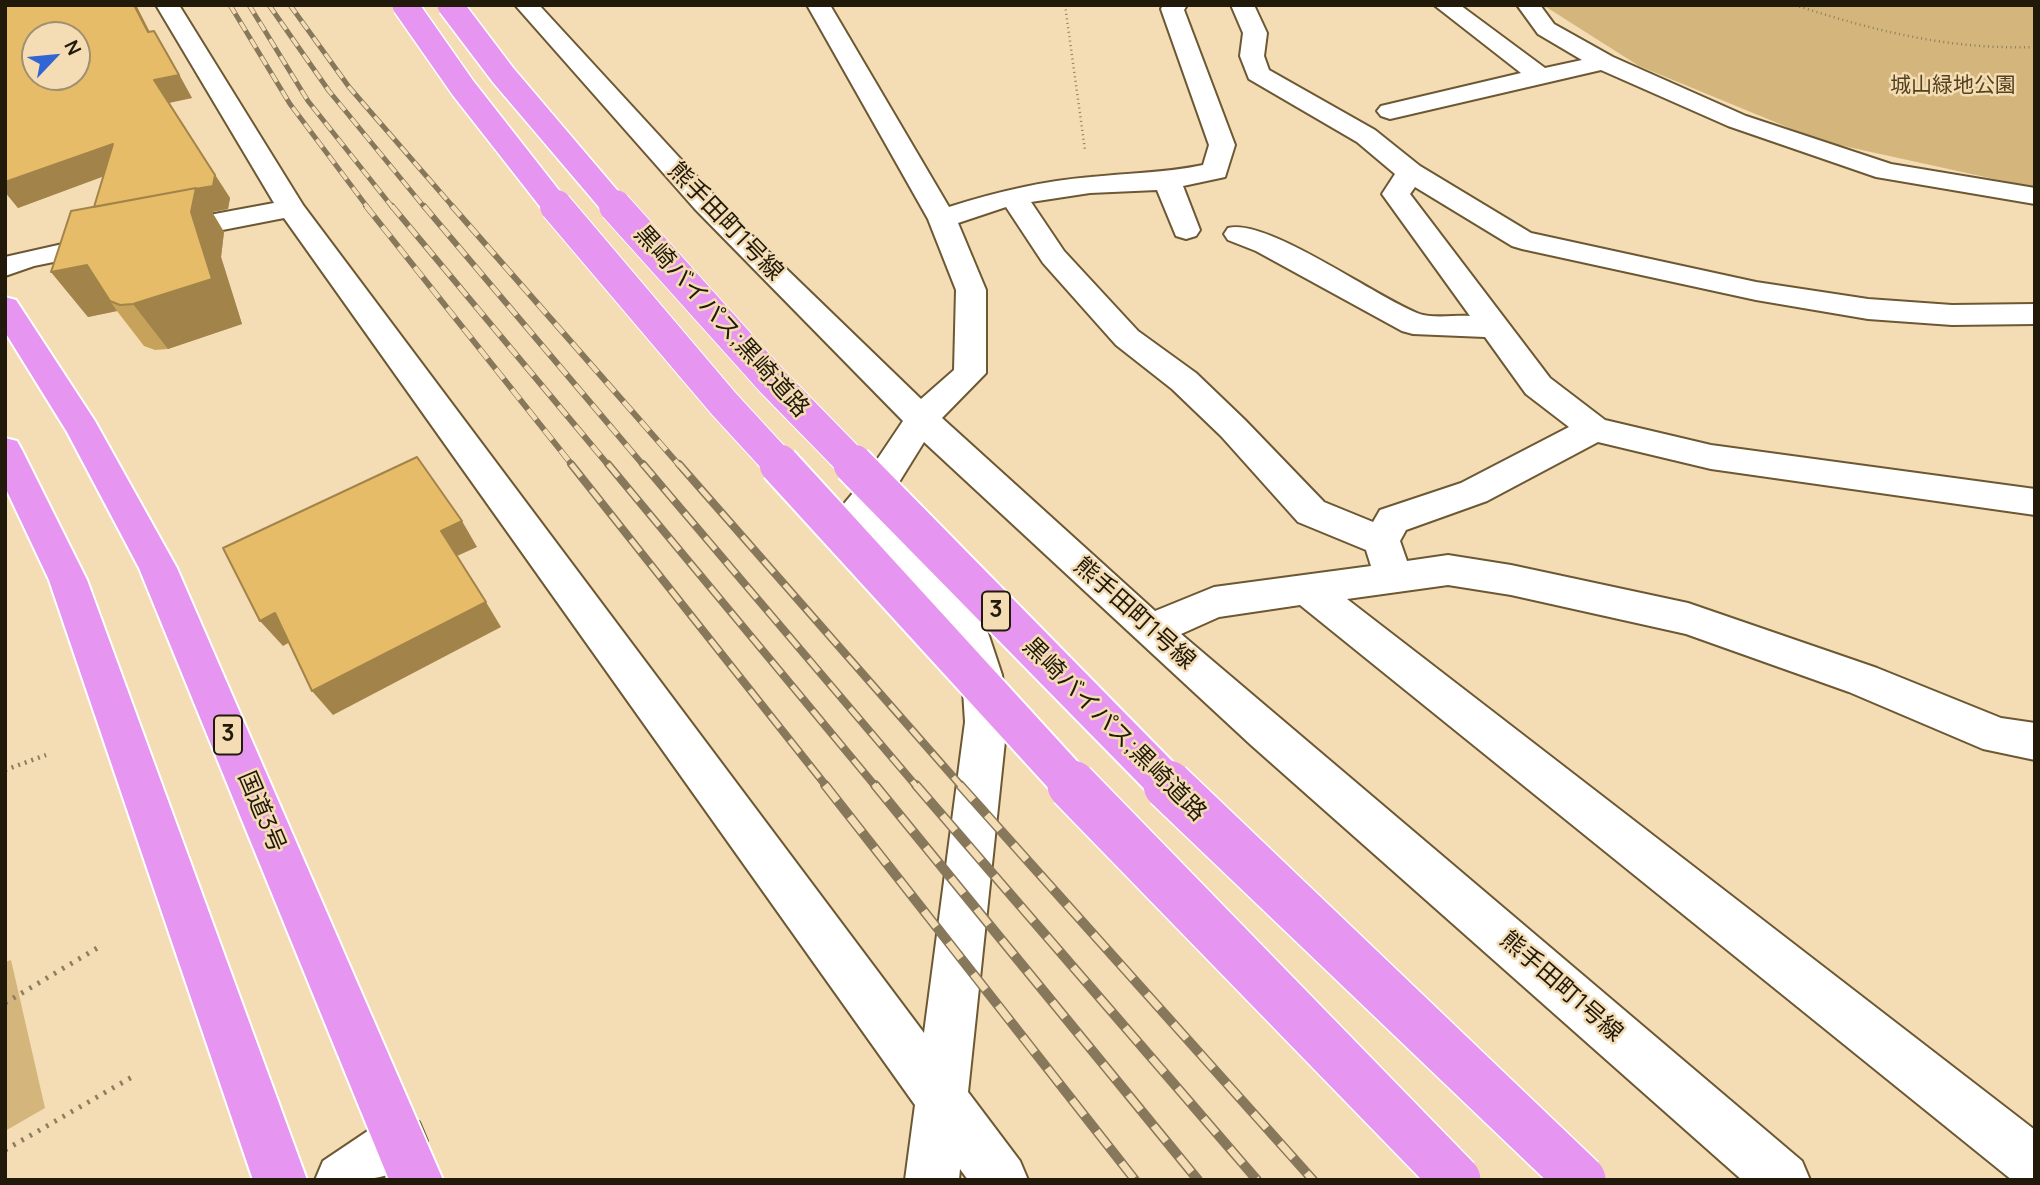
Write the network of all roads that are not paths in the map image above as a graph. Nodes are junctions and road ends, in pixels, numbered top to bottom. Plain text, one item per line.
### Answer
1 (167, 5) edge
2 (405, 5) edge
3 (450, 5) edge
4 (526, 5) edge
5 (818, 5) edge
6 (1176, 5) edge
7 (1242, 5) edge
8 (1445, 5) edge
9 (1528, 5) edge
10 (1604, 62) junction
11 (1539, 75) junction
12 (1390, 111) dead end
13 (1410, 172) junction
14 (1167, 181) junction
15 (1013, 196) junction
16 (2035, 197) edge
17 (291, 208) junction
18 (942, 219) junction
19 (1186, 230) dead end
20 (1238, 234) dead end
21 (5, 267) edge
22 (5, 307) edge
23 (2035, 314) edge
24 (1495, 327) junction
25 (922, 418) junction
26 (1594, 429) junction
27 (5, 450) edge
28 (2035, 502) edge
29 (1381, 541) junction
30 (1395, 578) junction
31 (1308, 590) junction
32 (1150, 630) junction
33 (2035, 742) edge
34 (943, 1098) junction
35 (408, 1160) edge
36 (2035, 1164) edge
37 (280, 1180) edge
38 (342, 1180) edge
39 (932, 1180) edge
40 (1001, 1180) edge
41 (1456, 1180) edge
42 (1581, 1180) edge
43 (1783, 1180) edge

1 - 17 street
2 - 41 highway, 黒崎バイパス;黒崎道路, bridge
3 - 42 highway, 黒崎バイパス;黒崎道路 / 3, bridge
4 - 25 street, 熊手田町1号線
5 - 18 street
6 - 14 street
7 - 13 street
8 - 11 street
9 - 10 street
10 - 11 street
10 - 16 street
11 - 12 street
13 - 23 street
13 - 24 street
14 - 15 street
14 - 19 street
15 - 18 street
15 - 29 street
17 - 21 street
17 - 34 street
18 - 25 street
20 - 24 street
22 - 35 highway, 国道3号 / 3
24 - 26 street
25 - 32 street, 熊手田町1号線
25 - 34 street
26 - 28 street
26 - 29 street
27 - 37 highway
29 - 30 street
30 - 31 street
30 - 33 street
31 - 32 street
31 - 36 street
32 - 43 street, 熊手田町1号線
34 - 39 street
34 - 40 street
35 - 38 street

